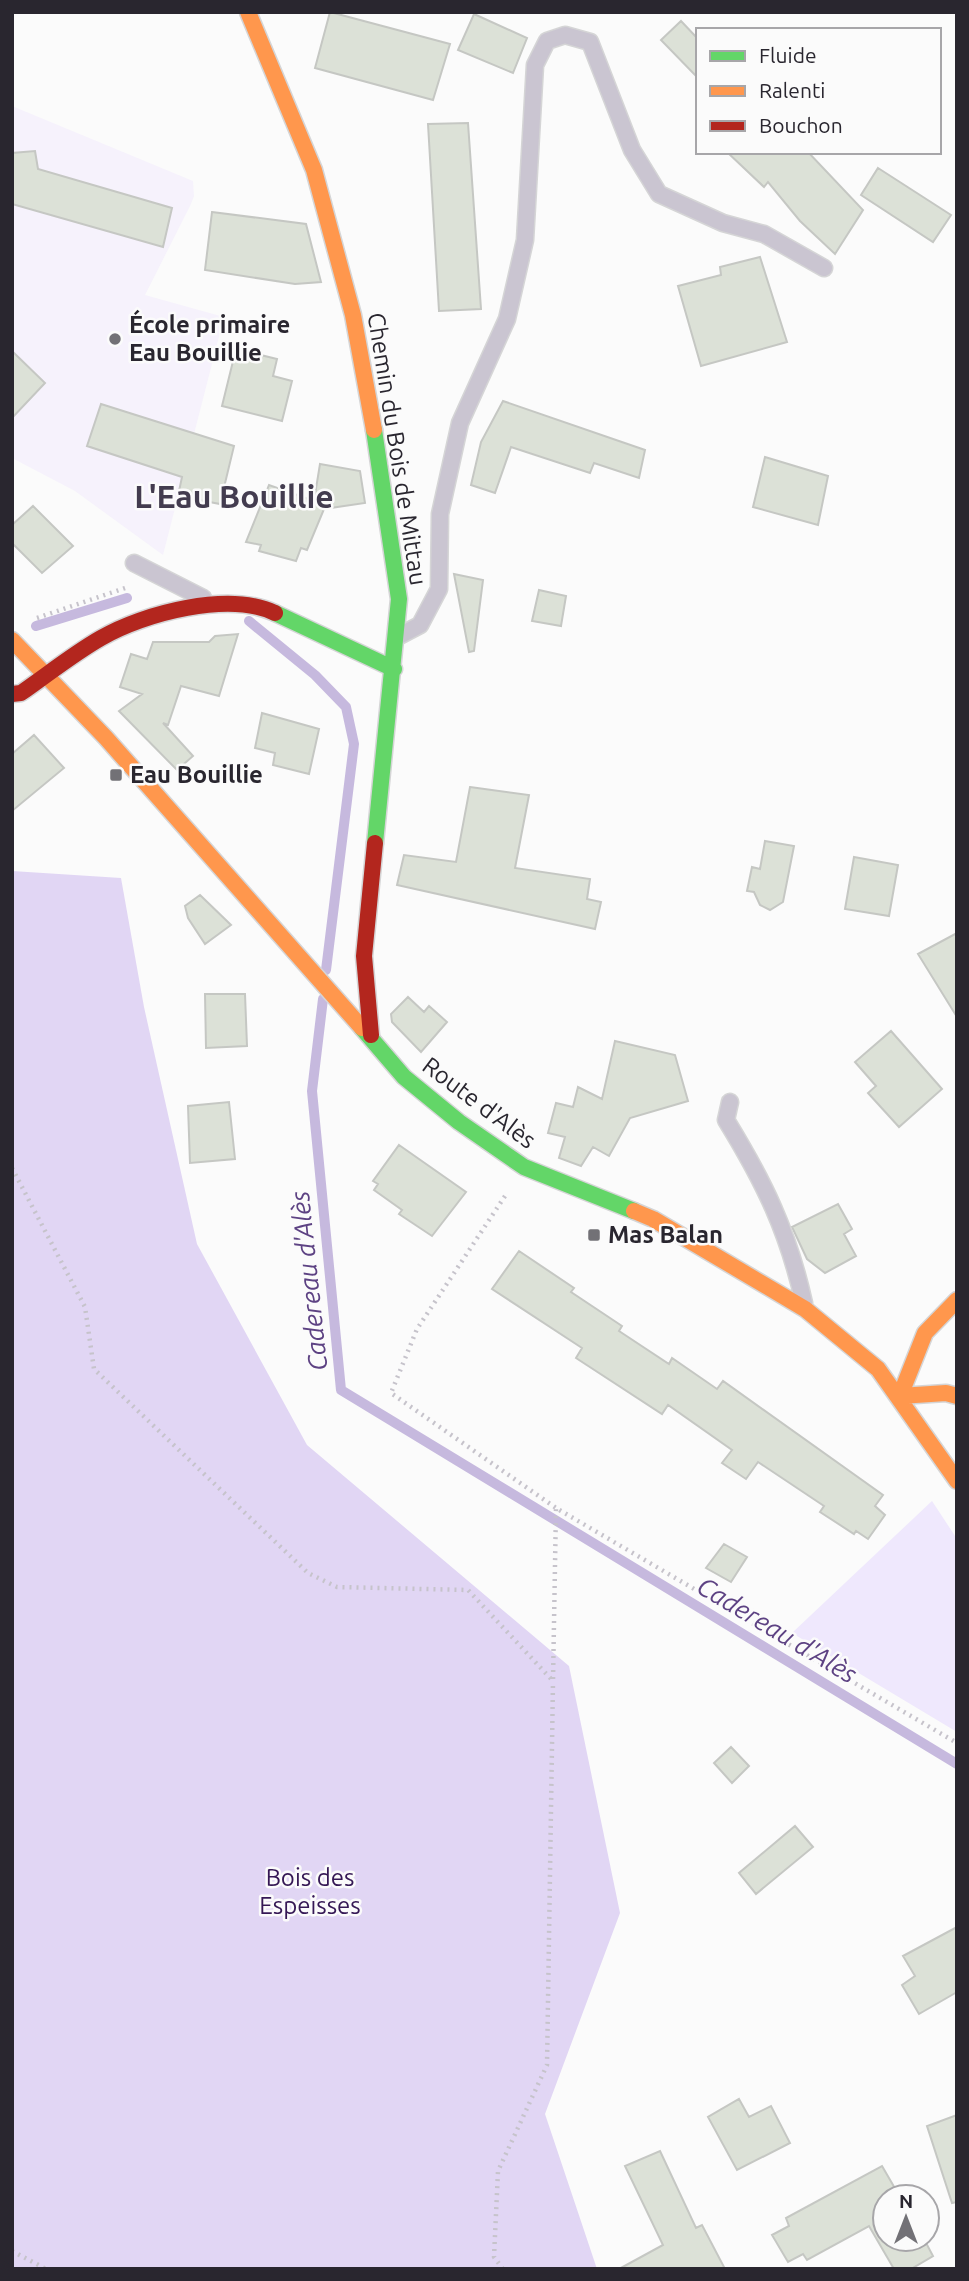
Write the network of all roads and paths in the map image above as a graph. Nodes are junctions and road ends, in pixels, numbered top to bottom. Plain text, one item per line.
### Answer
1 (247, 12) edge
2 (824, 268) dead end
3 (134, 563) dead end
4 (211, 603) junction
5 (397, 637) junction
6 (17, 645) edge
7 (394, 669) junction
8 (46, 673) junction
9 (12, 694) edge
10 (371, 1035) junction
11 (730, 1102) dead end
12 (524, 1167) junction
13 (12, 1168) edge
14 (957, 1300) edge
15 (805, 1309) junction
16 (900, 1396) junction
17 (957, 1396) edge
18 (957, 1480) edge
19 (556, 1508) junction
20 (553, 1681) junction
21 (957, 1743) edge
22 (12, 2250) edge
23 (46, 2269) edge
24 (503, 2269) edge

1 - 5 street, Chemin du Bois de Mittau
2 - 5 lane
3 - 4 lane
4 - 7 street
4 - 8 street
5 - 7 street, Chemin du Bois de Mittau
6 - 8 street, Route d'Alès
7 - 10 street, Chemin du Bois de Mittau
8 - 9 street
8 - 10 street, Route d'Alès
10 - 12 street, Route d'Alès
11 - 15 lane
12 - 15 street, Route d'Alès
12 - 19 path
13 - 20 path
14 - 16 street
15 - 16 street, Route d'Alès
16 - 17 street
16 - 18 street, Route d'Alès
19 - 20 path
19 - 21 path
20 - 24 path
22 - 23 path

